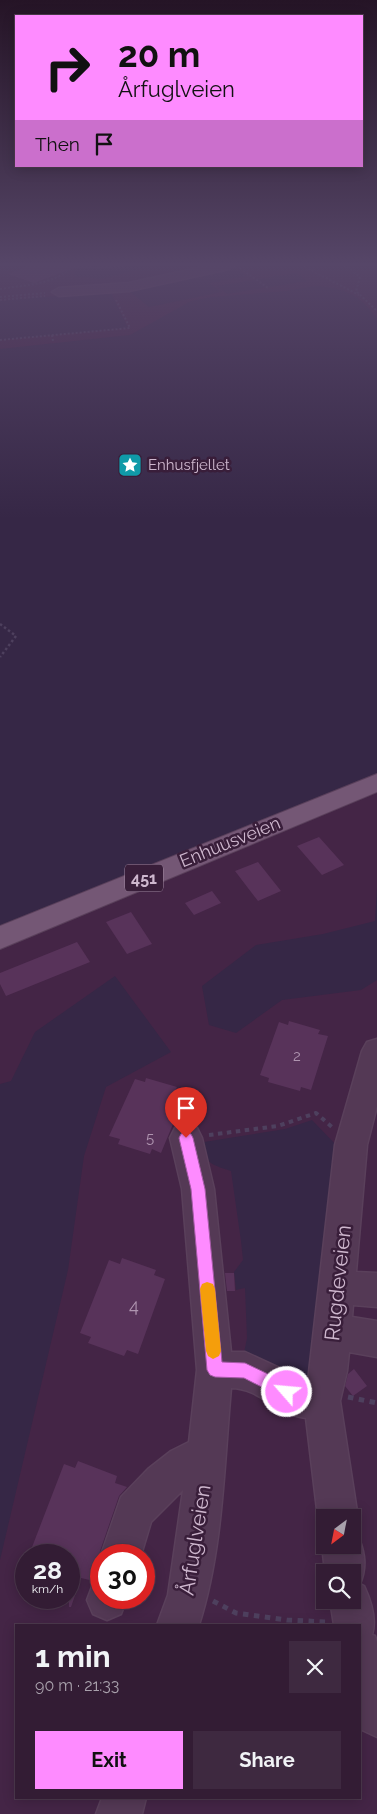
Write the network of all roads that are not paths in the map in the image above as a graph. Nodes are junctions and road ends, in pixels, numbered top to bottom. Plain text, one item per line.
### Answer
1 (377, 782) edge
2 (0, 938) edge
3 (377, 1051) edge
4 (186, 1138) road end
5 (338, 1285) junction
6 (377, 1290) edge
7 (334, 1332) junction
8 (377, 1339) edge
9 (215, 1370) junction
10 (322, 1401) junction
11 (207, 1453) junction
12 (337, 1509) edge
13 (124, 1544) edge
14 (183, 1610) edge
15 (361, 1650) edge
16 (377, 1715) edge
17 (124, 1799) edge
18 (119, 1814) edge

1 - 2 main road, Enhuusveien / 451
3 - 5 street, Rugdeveien
4 - 9 street, Årfuglveien
5 - 6 street
5 - 7 street, Rugdeveien
7 - 8 street
7 - 10 street, Rugdeveien
9 - 10 street
9 - 11 street, Årfuglveien
10 - 12 street, Rugdeveien
11 - 13 street, Årfuglveien
11 - 14 street, Årfuglveien
15 - 16 street
17 - 18 street

